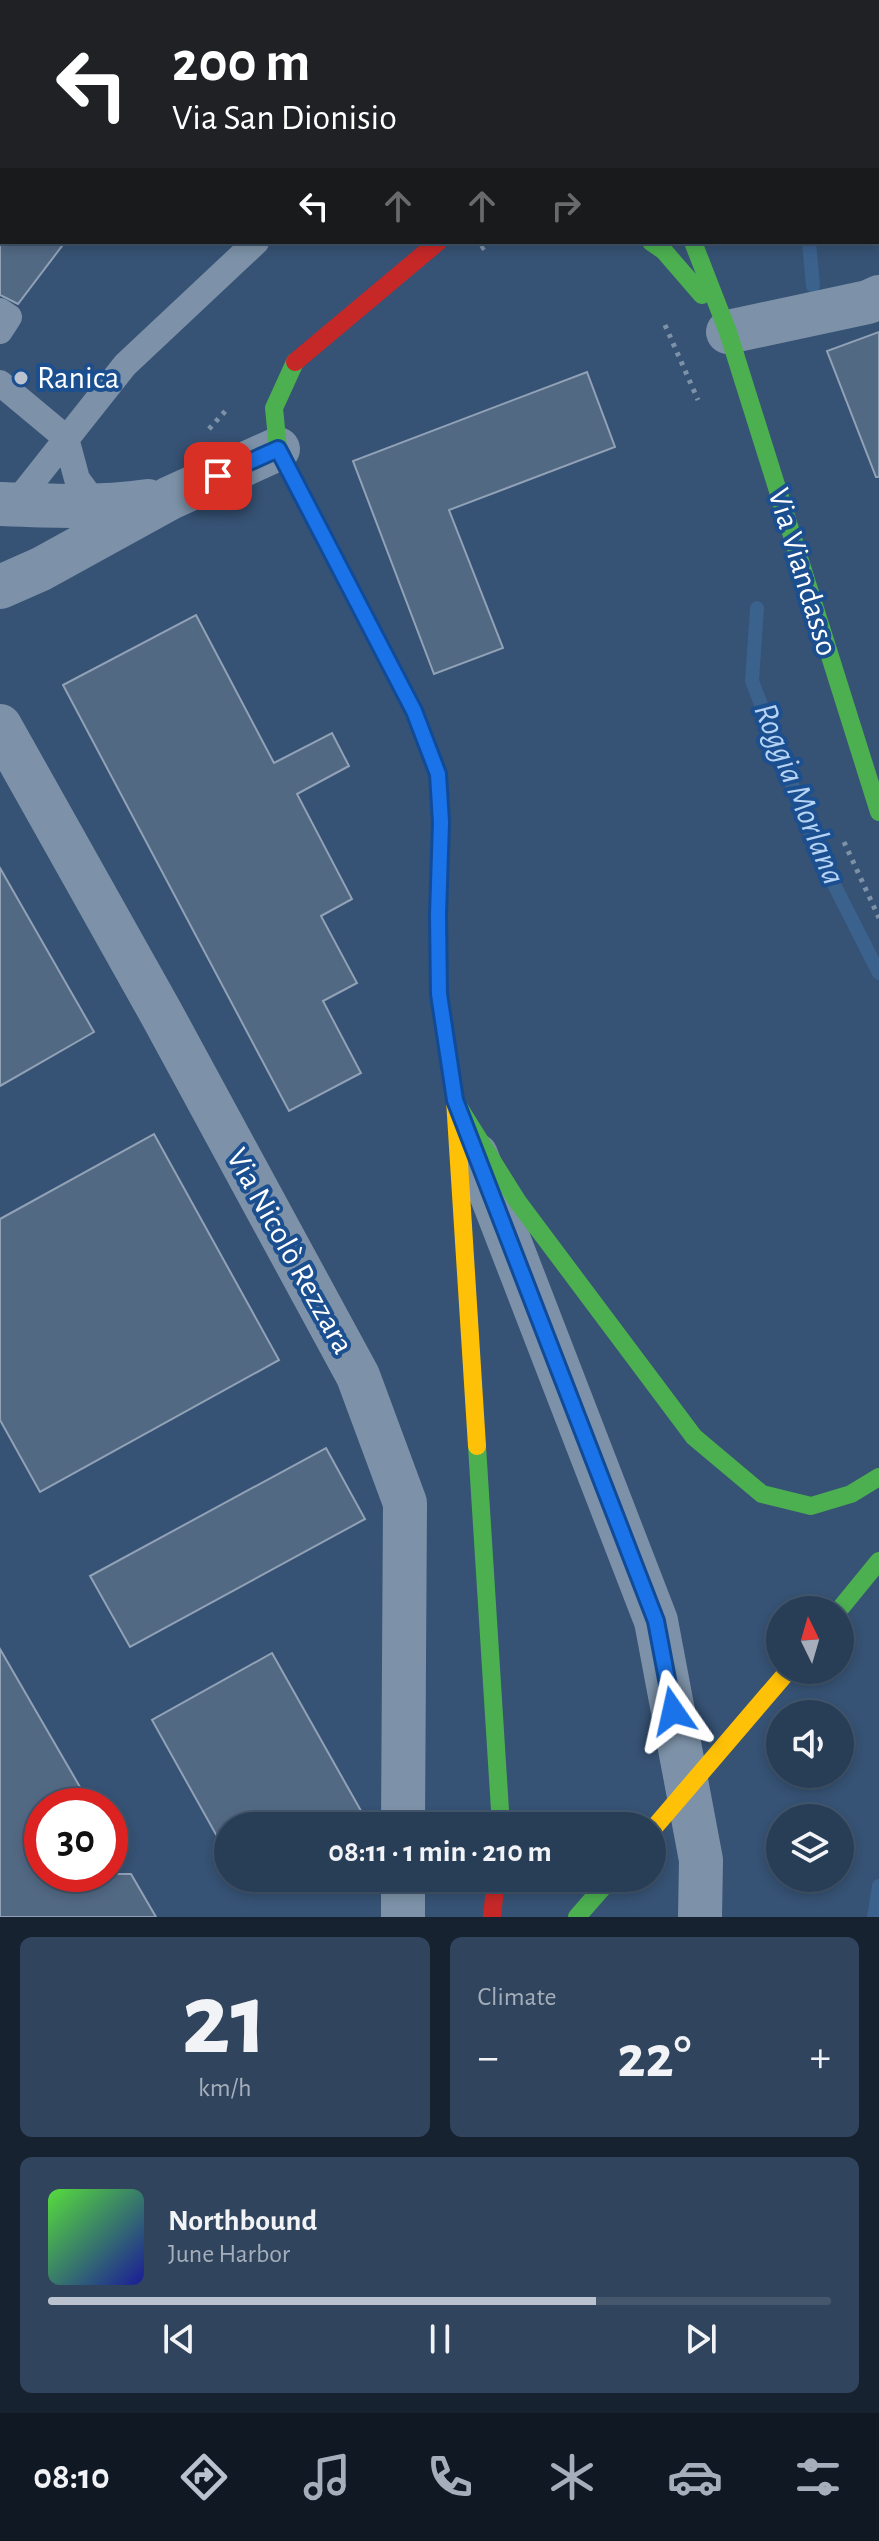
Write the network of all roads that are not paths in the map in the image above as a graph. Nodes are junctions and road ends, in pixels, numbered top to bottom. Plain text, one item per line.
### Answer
1 (254, 244) edge
2 (436, 244) edge
3 (654, 244) edge
4 (694, 244) edge
5 (879, 297) edge
6 (0, 311) edge
7 (0, 331) edge
8 (728, 332) junction
9 (0, 383) edge
10 (68, 447) junction
11 (278, 449) junction
12 (170, 498) junction
13 (0, 504) edge
14 (91, 506) junction
15 (60, 559) junction
16 (0, 587) edge
17 (0, 726) edge
18 (879, 812) edge
19 (455, 1100) junction
20 (879, 1477) edge
21 (879, 1561) edge
22 (879, 1571) edge
23 (852, 1596) edge
24 (854, 1597) edge
25 (777, 1684) edge
26 (403, 1812) edge
27 (500, 1812) edge
28 (666, 1814) edge
29 (403, 1892) edge
30 (495, 1892) edge
31 (599, 1892) edge
32 (403, 1917) edge
33 (492, 1917) edge
34 (577, 1917) edge
35 (700, 1917) edge

1 - 10 lane
2 - 11 main road
3 - 8 main road
4 - 8 main road, Via Viandasso
5 - 8 street
6 - 7 lane
8 - 18 main road, Via Viandasso
9 - 10 lane
10 - 13 lane
10 - 14 lane
10 - 14 lane
11 - 12 street
11 - 19 main road
12 - 14 street
12 - 15 street
13 - 14 street
14 - 15 lane
15 - 16 street
17 - 26 street, Via Nicolò Rezzara
19 - 20 main road
19 - 27 main road
19 - 35 street
21 - 23 main road
22 - 24 main road
25 - 28 main road, bridge
29 - 32 street
30 - 33 main road
31 - 34 main road

